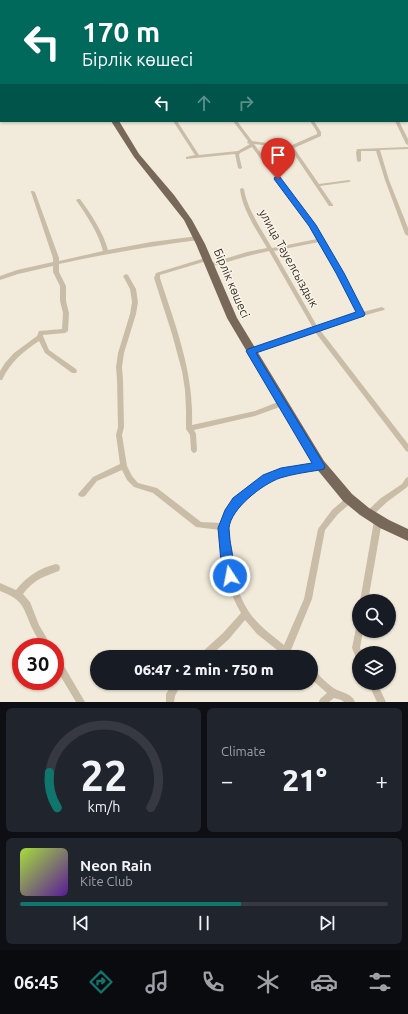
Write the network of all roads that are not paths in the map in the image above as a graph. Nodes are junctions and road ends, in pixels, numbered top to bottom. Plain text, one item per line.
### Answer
1 (116, 122) edge
2 (176, 122) edge
3 (236, 122) edge
4 (313, 122) edge
5 (397, 122) edge
6 (251, 144) junction
7 (408, 144) edge
8 (291, 147) junction
9 (408, 148) edge
10 (378, 150) junction
11 (238, 152) junction
12 (198, 156) junction
13 (188, 158) dead end
14 (359, 161) dead end
15 (240, 168) dead end
16 (349, 181) dead end
17 (318, 185) junction
18 (242, 189) dead end
19 (33, 192) dead end
20 (78, 200) dead end
21 (331, 205) dead end
22 (408, 234) edge
23 (198, 238) junction
24 (320, 240) junction
25 (270, 250) junction
26 (106, 252) junction
27 (209, 262) junction
28 (57, 263) junction
29 (126, 276) dead end
30 (0, 278) edge
31 (382, 309) dead end
32 (361, 314) junction
33 (316, 329) junction
34 (40, 337) junction
35 (251, 351) junction
36 (74, 371) dead end
37 (0, 378) edge
38 (283, 403) junction
39 (189, 429) junction
40 (408, 449) edge
41 (194, 450) dead end
42 (124, 466) junction
43 (320, 466) junction
44 (408, 480) edge
45 (82, 494) dead end
46 (349, 500) junction
47 (368, 515) junction
48 (378, 521) junction
49 (224, 528) junction
50 (408, 535) edge
51 (56, 568) dead end
52 (0, 587) edge
53 (18, 594) junction
54 (365, 594) edge
55 (245, 614) junction
56 (42, 638) edge
57 (211, 650) edge
58 (285, 650) edge
59 (286, 650) edge
60 (64, 674) edge
61 (318, 679) edge
62 (173, 690) edge
63 (376, 690) edge
64 (333, 693) junction
65 (81, 702) edge
66 (170, 702) edge
67 (323, 702) edge
68 (351, 702) edge
69 (382, 702) edge

1 - 23 main road, Бірлік көшесі
2 - 12 street
3 - 6 street
4 - 8 street
5 - 7 street
6 - 8 street
6 - 11 street
6 - 24 street
8 - 17 street
9 - 10 street
10 - 14 street
10 - 22 street
11 - 12 street
11 - 15 street
12 - 13 street
16 - 17 street
17 - 21 street
18 - 25 street, улица Тауелсыздык
19 - 28 street
20 - 26 street
23 - 26 street
23 - 27 main road, Бірлік көшесі
24 - 25 street
24 - 32 street
25 - 27 street
25 - 33 street, улица Тауелсыздык
26 - 28 street
27 - 35 main road, Бірлік көшесі
27 - 39 street
28 - 30 street
28 - 34 street
29 - 42 street
31 - 32 street
32 - 33 street
33 - 35 street
33 - 40 street, улица Тауелсыздык
34 - 36 street
34 - 37 street
35 - 38 main road, Бірлік көшесі
38 - 39 street
38 - 43 main road, Бірлік көшесі
39 - 41 street
42 - 45 street
42 - 49 street
43 - 46 main road, Бірлік көшесі
43 - 49 street
44 - 47 street
46 - 47 main road, Бірлік көшесі
46 - 59 street
47 - 48 main road, Бірлік көшесі
48 - 50 main road, Бірлік көшесі
48 - 54 street
49 - 55 street
51 - 53 street
52 - 53 street
53 - 56 street
55 - 57 street
55 - 58 street
60 - 65 street
61 - 64 street
62 - 66 street
63 - 69 street
64 - 67 street
64 - 68 street

